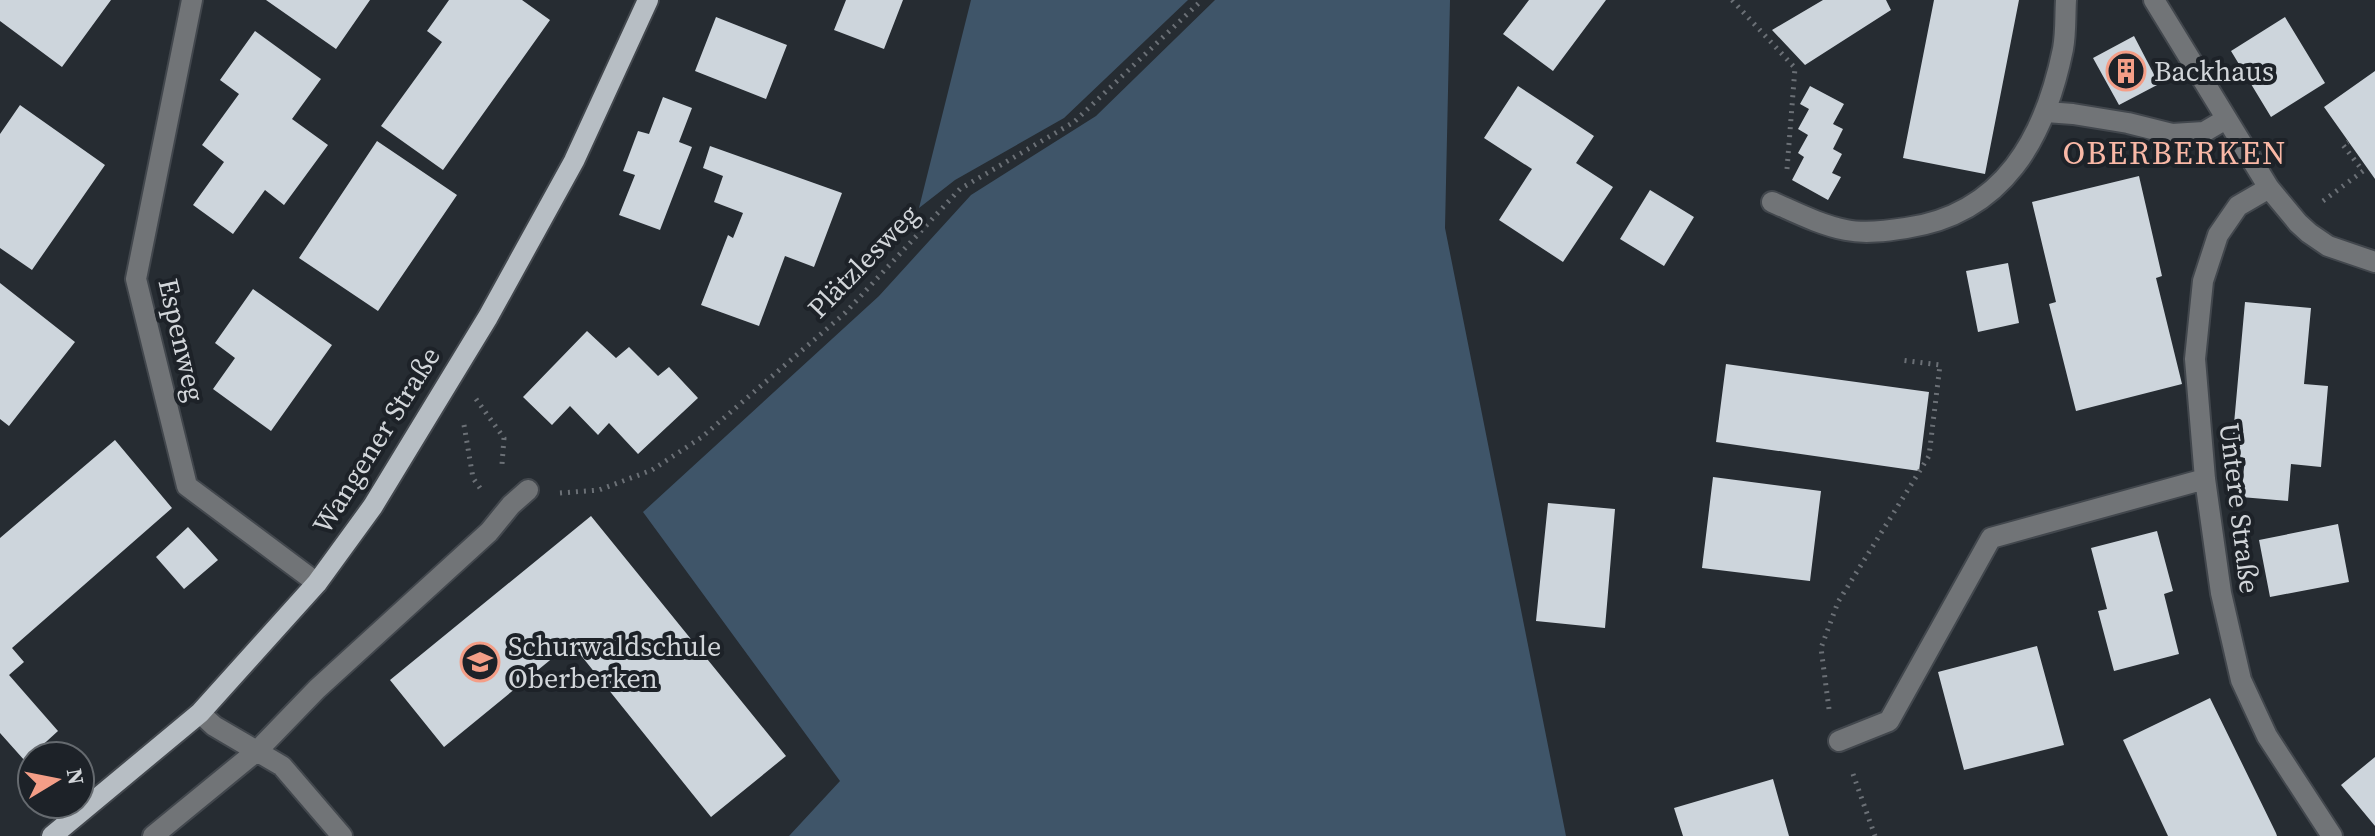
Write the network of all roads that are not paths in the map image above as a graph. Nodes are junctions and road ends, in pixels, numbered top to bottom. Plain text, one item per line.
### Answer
1 (192, 0) edge
2 (648, 0) edge
3 (2066, 0) edge
4 (2154, 0) edge
5 (2046, 112) junction
6 (2226, 119) junction
7 (2269, 188) junction
8 (1772, 202) road end
9 (2375, 262) edge
10 (2205, 479) junction
11 (528, 490) road end
12 (317, 583) junction
13 (200, 713) junction
14 (1839, 741) road end
15 (258, 750) junction
16 (52, 836) edge
17 (153, 836) edge
18 (342, 836) edge
19 (2332, 836) edge

1 - 12 street, Espenweg
2 - 12 main road, Wangener Straße
3 - 5 street
4 - 6 street
5 - 6 street
5 - 8 street
6 - 7 street
7 - 9 street
7 - 10 street, Untere Straße
10 - 14 street
10 - 19 street, Untere Straße
11 - 15 street
12 - 13 main road, Wangener Straße
13 - 15 street
13 - 16 main road, Wangener Straße
15 - 17 street
15 - 18 street

